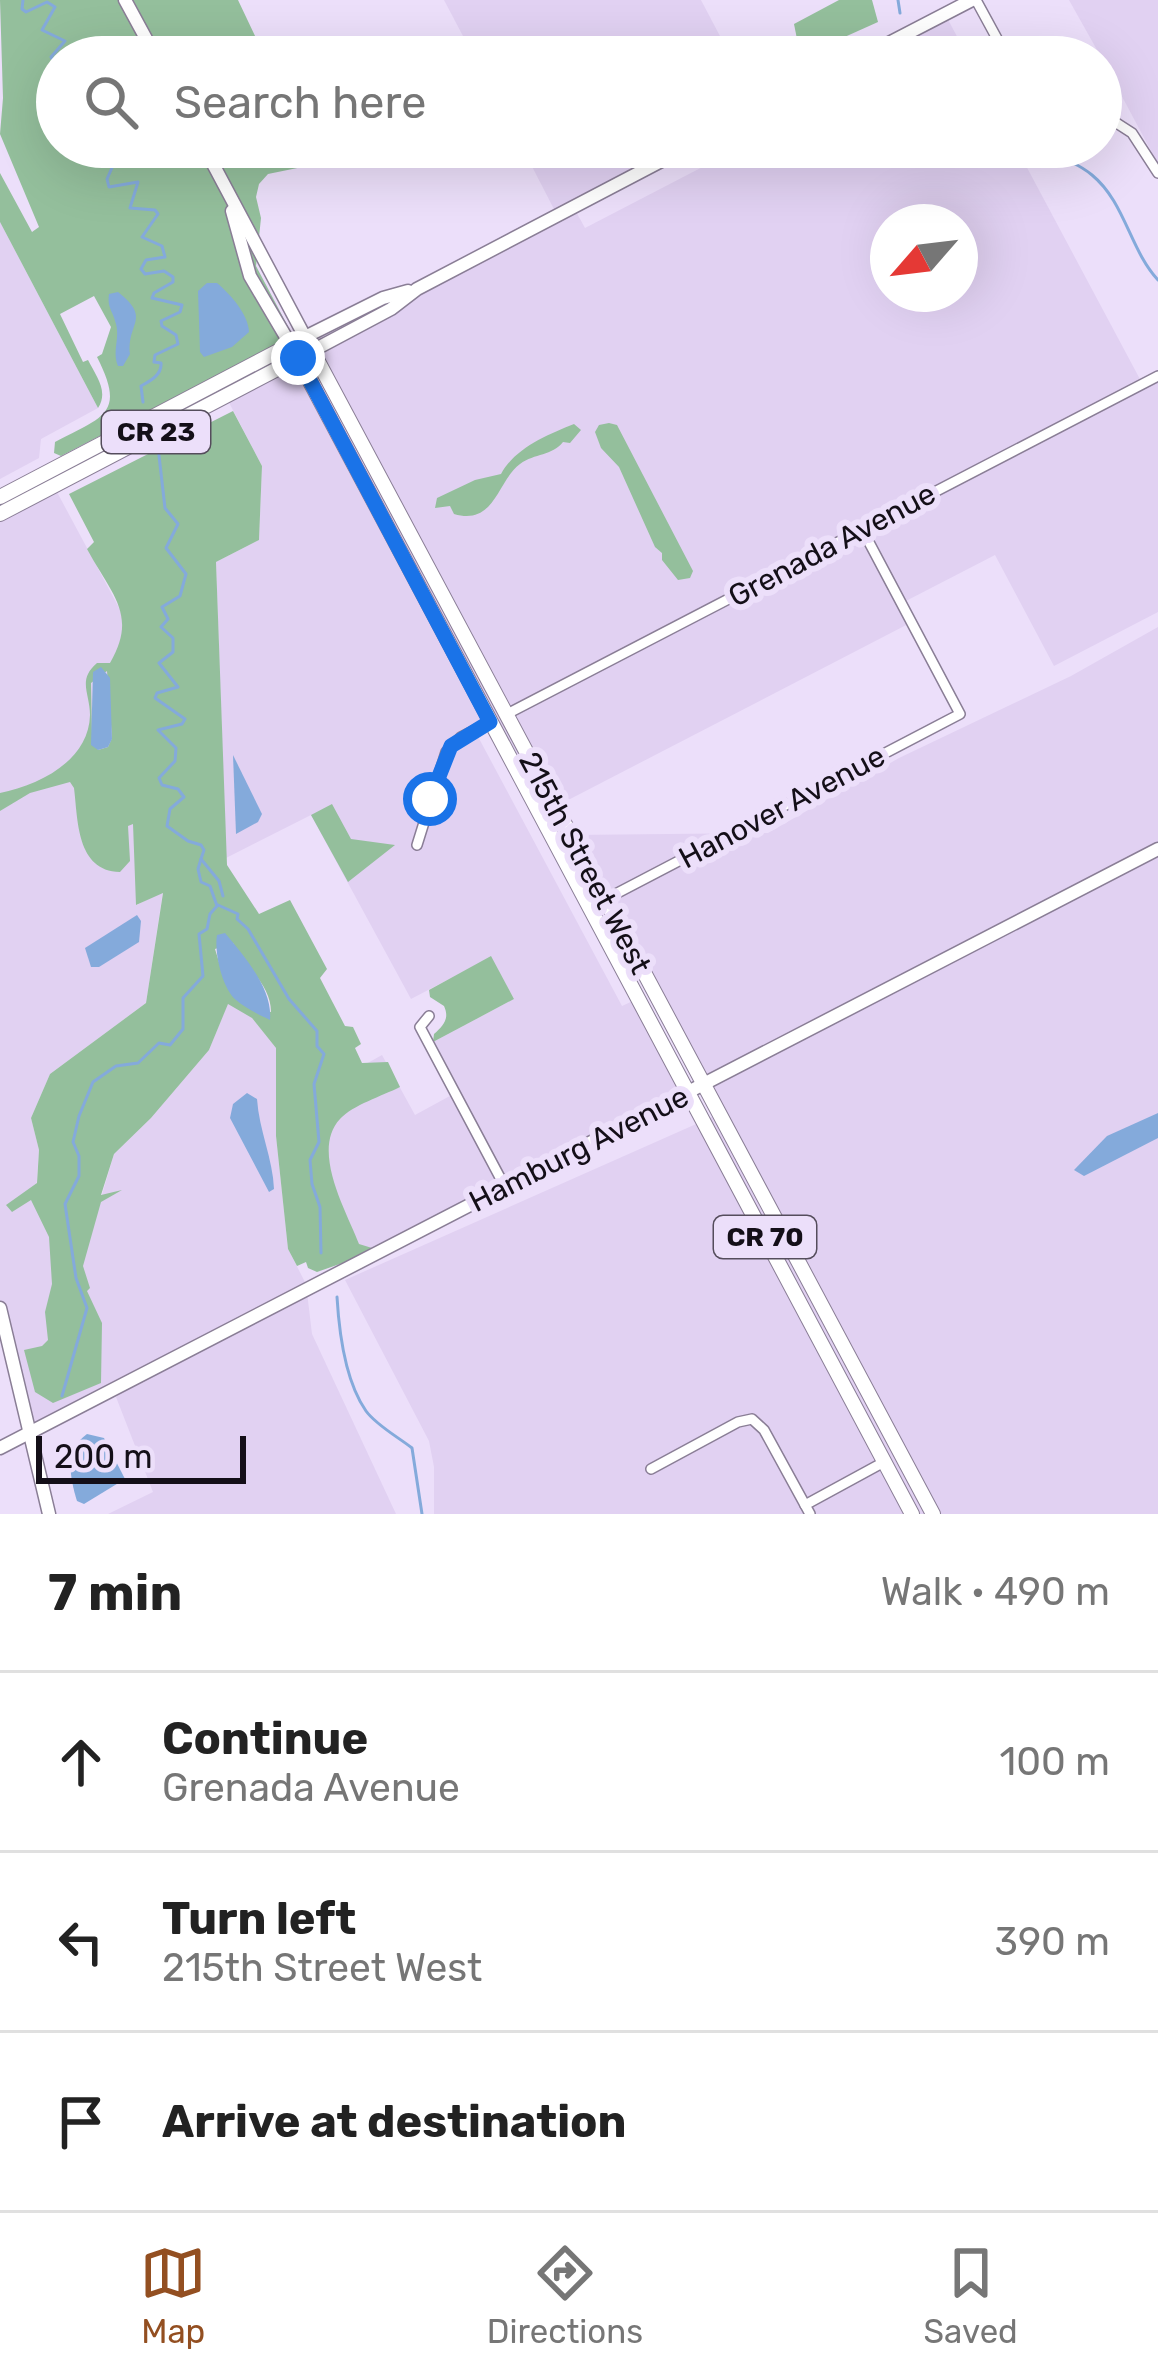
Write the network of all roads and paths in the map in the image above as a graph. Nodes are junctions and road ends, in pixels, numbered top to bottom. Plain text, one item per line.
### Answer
1 (125, 0) edge
2 (974, 0) edge
3 (145, 36) edge
4 (903, 36) edge
5 (995, 36) edge
6 (1122, 127) edge
7 (215, 168) edge
8 (648, 168) edge
9 (1158, 173) edge
10 (302, 348) junction
11 (1158, 376) edge
12 (0, 497) edge
13 (0, 514) edge
14 (862, 529) junction
15 (443, 634) junction
16 (507, 714) junction
17 (490, 722) junction
18 (560, 816) junction
19 (417, 844) dead end
20 (1158, 848) edge
21 (604, 900) junction
22 (429, 1016) dead end
23 (696, 1088) junction
24 (505, 1187) junction
25 (0, 1308) edge
26 (841, 1382) junction
27 (32, 1432) junction
28 (0, 1448) edge
29 (901, 1454) junction
30 (884, 1462) junction
31 (651, 1468) dead end
32 (807, 1509) edge
33 (49, 1514) edge
34 (912, 1514) edge
35 (930, 1514) edge

1 - 3 street
2 - 4 street
2 - 5 street
6 - 9 street
7 - 10 street, 215th Street West
8 - 10 street, CR 23
10 - 12 main road, CR 23
10 - 13 main road, CR 23
10 - 15 main road, 215th Street West / CR 70
10 - 16 main road, 215th Street West / CR 70
11 - 14 street, Grenada Avenue
14 - 16 street, Grenada Avenue
14 - 21 street, Hanover Avenue
15 - 16 main road
15 - 17 main road, 215th Street West / CR 70
16 - 18 main road, 215th Street West / CR 70
17 - 18 main road
17 - 19 street
17 - 23 main road, 215th Street West / CR 70
18 - 21 main road, 215th Street West / CR 70
20 - 23 street, Hamburg Avenue
21 - 23 main road, 215th Street West / CR 70
22 - 24 street
23 - 24 street, Hamburg Avenue
23 - 26 main road, 215th Street West / CR 70
23 - 29 main road, 215th Street West / CR 70
24 - 27 street, Hamburg Avenue
25 - 27 street
26 - 29 main road
26 - 30 main road, 215th Street West / CR 70
27 - 28 street, Hamburg Avenue
27 - 33 street
29 - 35 main road, 215th Street West / CR 70
30 - 32 street
30 - 34 main road, 215th Street West / CR 70
30 - 35 main road
31 - 32 street

